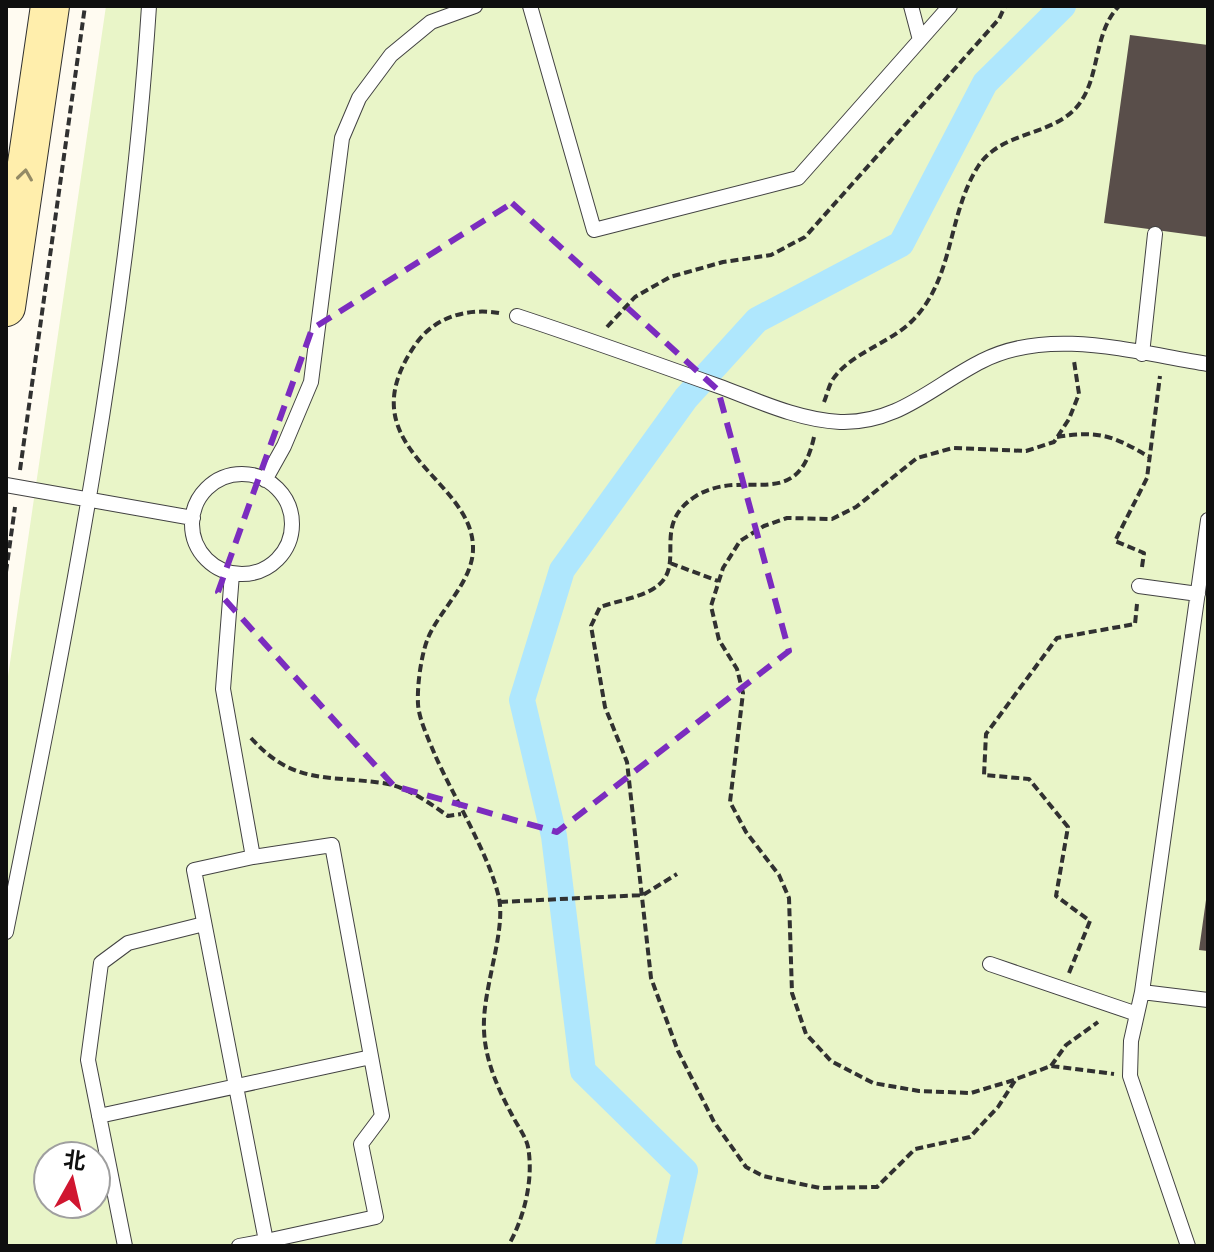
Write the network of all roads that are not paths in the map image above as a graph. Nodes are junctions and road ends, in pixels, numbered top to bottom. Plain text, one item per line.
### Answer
1 (50, 6) edge
2 (149, 6) edge
3 (475, 6) edge
4 (530, 6) edge
5 (911, 6) edge
6 (950, 6) edge
7 (920, 40) junction
8 (1155, 234) dead end
9 (6, 307) edge
10 (517, 316) road end
11 (1142, 354) junction
12 (1208, 364) edge
13 (265, 480) junction
14 (12, 486) edge
15 (90, 500) junction
16 (193, 518) junction
17 (1208, 520) edge
18 (232, 574) junction
19 (1139, 586) road end
20 (1198, 594) junction
21 (253, 857) junction
22 (204, 924) junction
23 (6, 932) edge
24 (990, 964) dead end
25 (1142, 992) junction
26 (1208, 1000) edge
27 (1137, 1014) junction
28 (371, 1057) junction
29 (236, 1086) junction
30 (99, 1116) junction
31 (266, 1241) junction
32 (125, 1246) edge
33 (239, 1246) edge
34 (1188, 1246) edge

9 -> 1 main road
2 - 15 lane
3 - 13 lane
4 - 7 lane
5 - 7 lane
6 - 7 lane
8 - 11 lane
10 - 11 lane
11 - 12 lane
13 - 16 lane
13 - 18 lane
14 - 15 lane
15 - 16 lane
15 - 23 lane
16 - 18 lane
17 - 20 lane
18 - 21 lane
19 - 20 lane
20 - 25 lane
21 - 22 lane
21 - 28 lane
22 - 29 lane
22 - 30 lane
24 - 27 lane
25 - 26 lane
25 - 27 lane
27 - 34 lane
28 - 29 lane
28 - 31 lane
29 - 30 lane
29 - 31 lane
30 - 32 lane
31 - 33 lane

